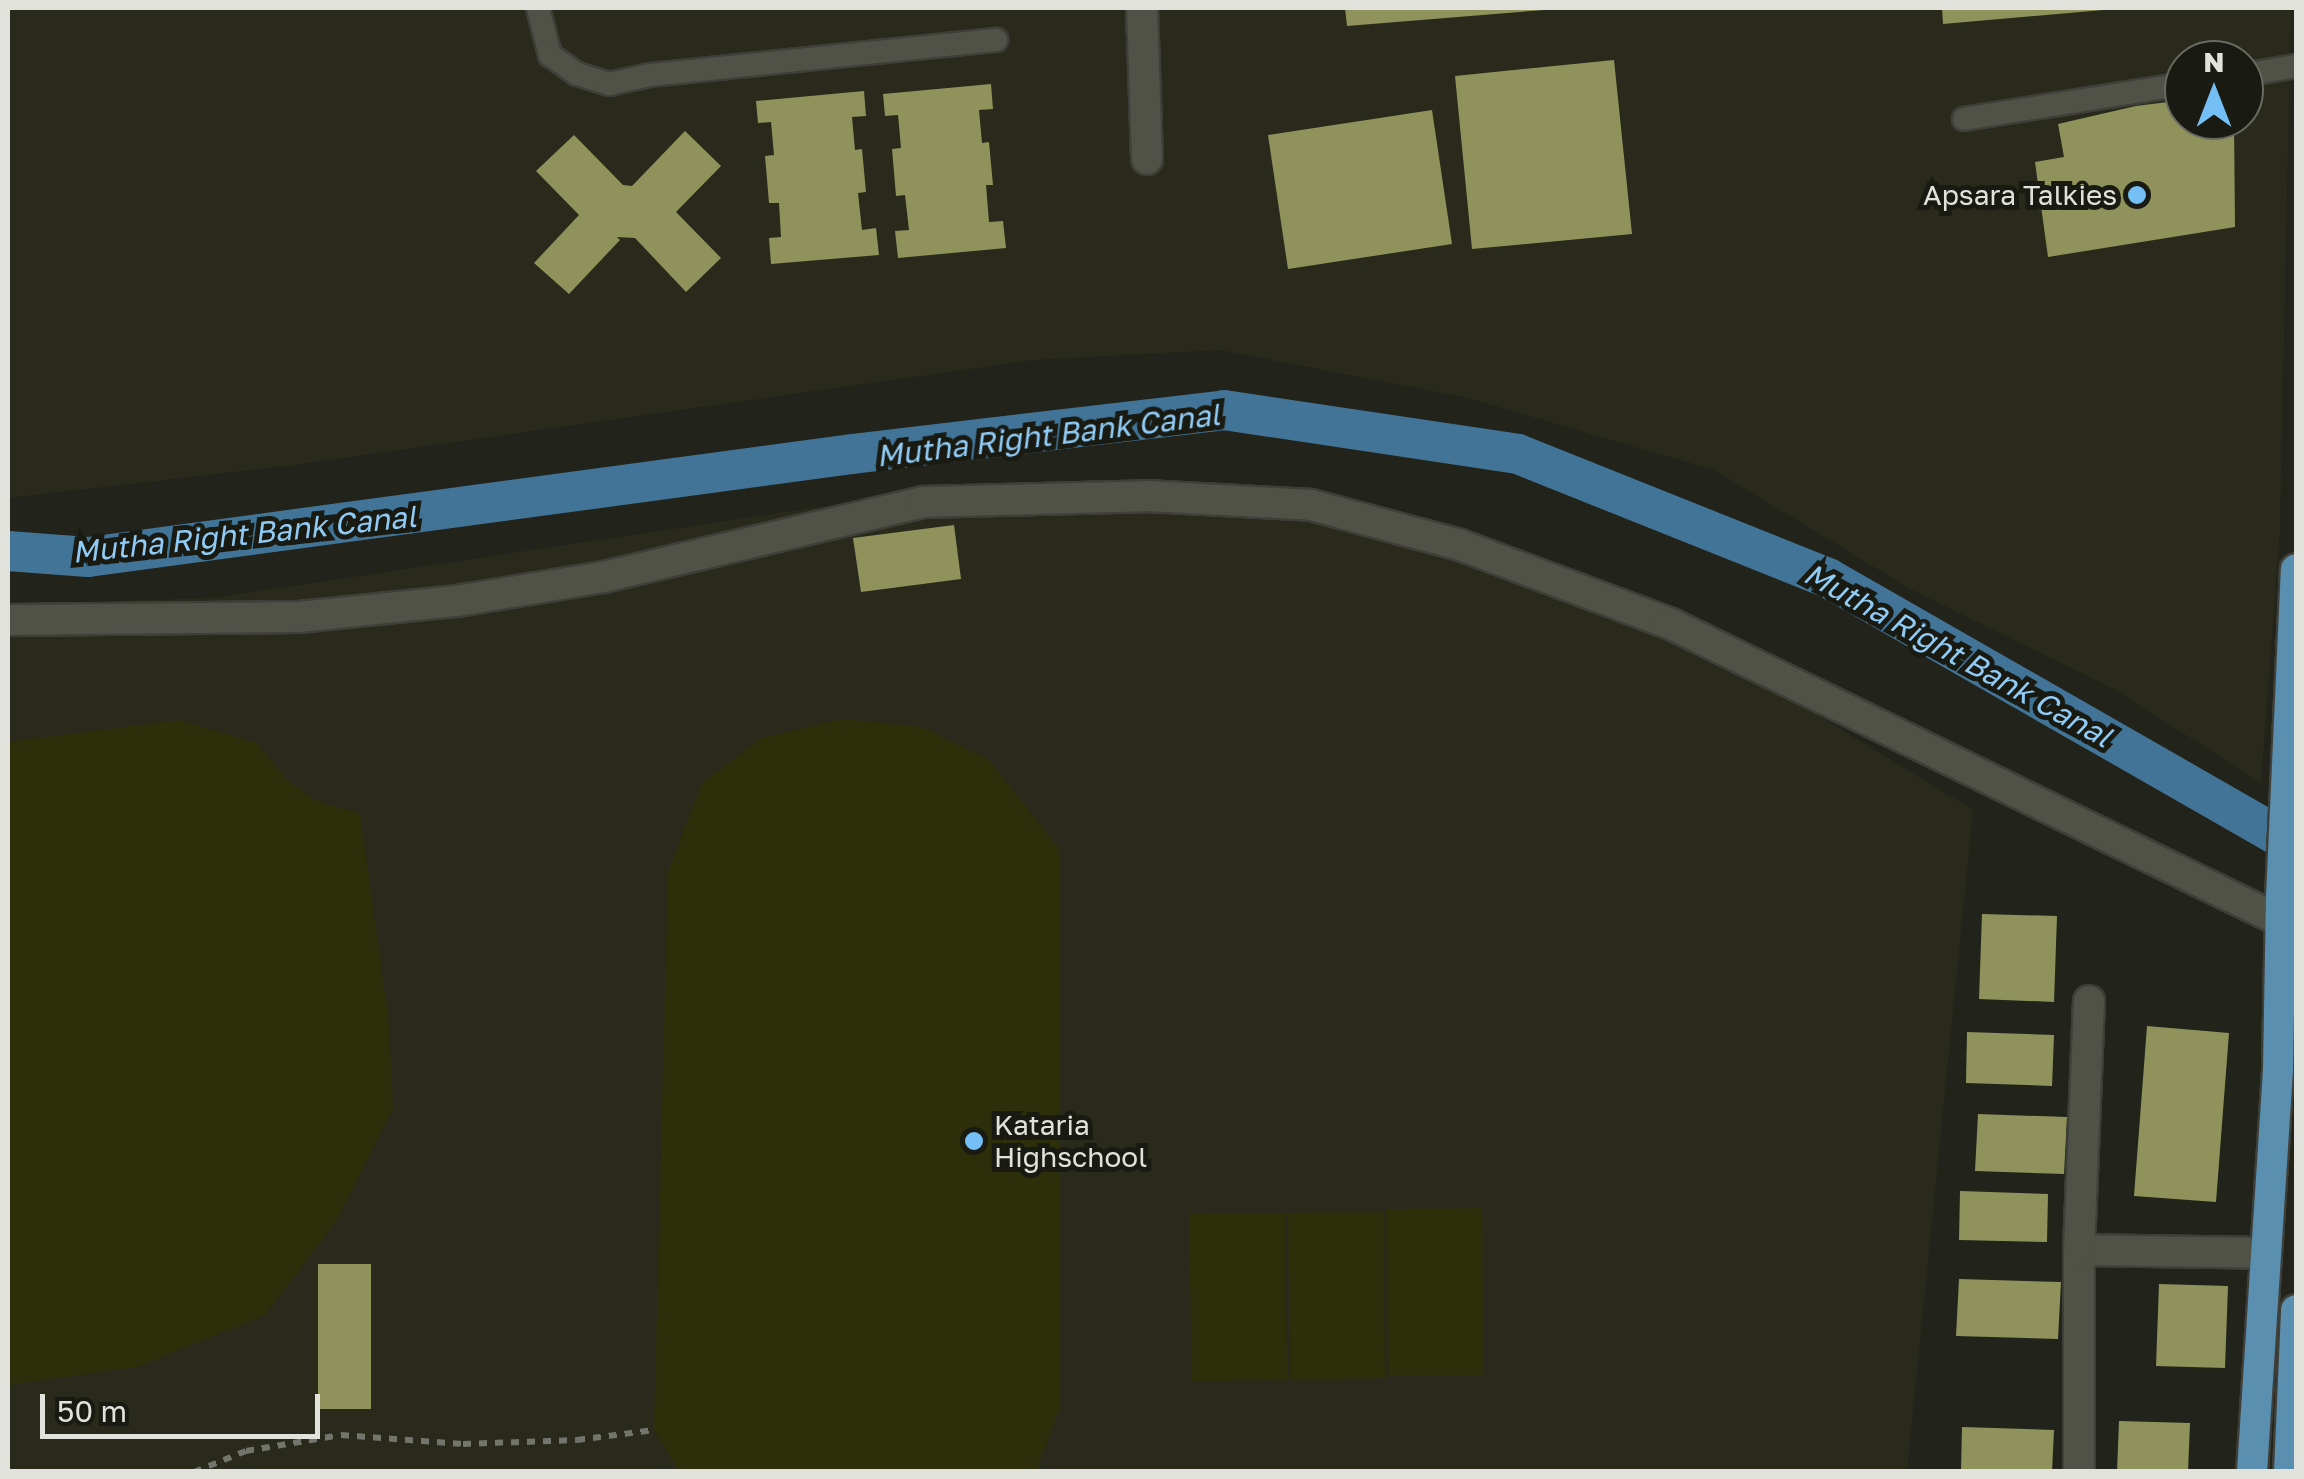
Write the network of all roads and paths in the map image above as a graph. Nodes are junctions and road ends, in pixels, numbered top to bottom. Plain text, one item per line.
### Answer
1 (538, 8) edge
2 (1142, 8) edge
3 (996, 40) dead end
4 (2296, 66) edge
5 (2264, 72) edge
6 (2164, 87) edge
7 (1964, 119) dead end
8 (1147, 159) dead end
9 (2296, 569) edge
10 (8, 620) edge
11 (2295, 688) edge
12 (2281, 909) junction
13 (2296, 950) edge
14 (2089, 1001) dead end
15 (2079, 1250) junction
16 (2263, 1253) junction
17 (2296, 1310) edge
18 (654, 1430) dead end
19 (194, 1472) edge
20 (2079, 1472) edge
21 (2252, 1472) edge
22 (2290, 1472) edge

1 - 3 lane
2 - 8 street
4 - 5 lane
6 - 7 lane
9 - 11 main road
10 - 12 street
11 - 12 main road
12 - 13 main road
12 - 16 main road
14 - 15 street
15 - 16 street
15 - 20 street
16 - 21 main road
17 - 22 main road
18 - 19 path

